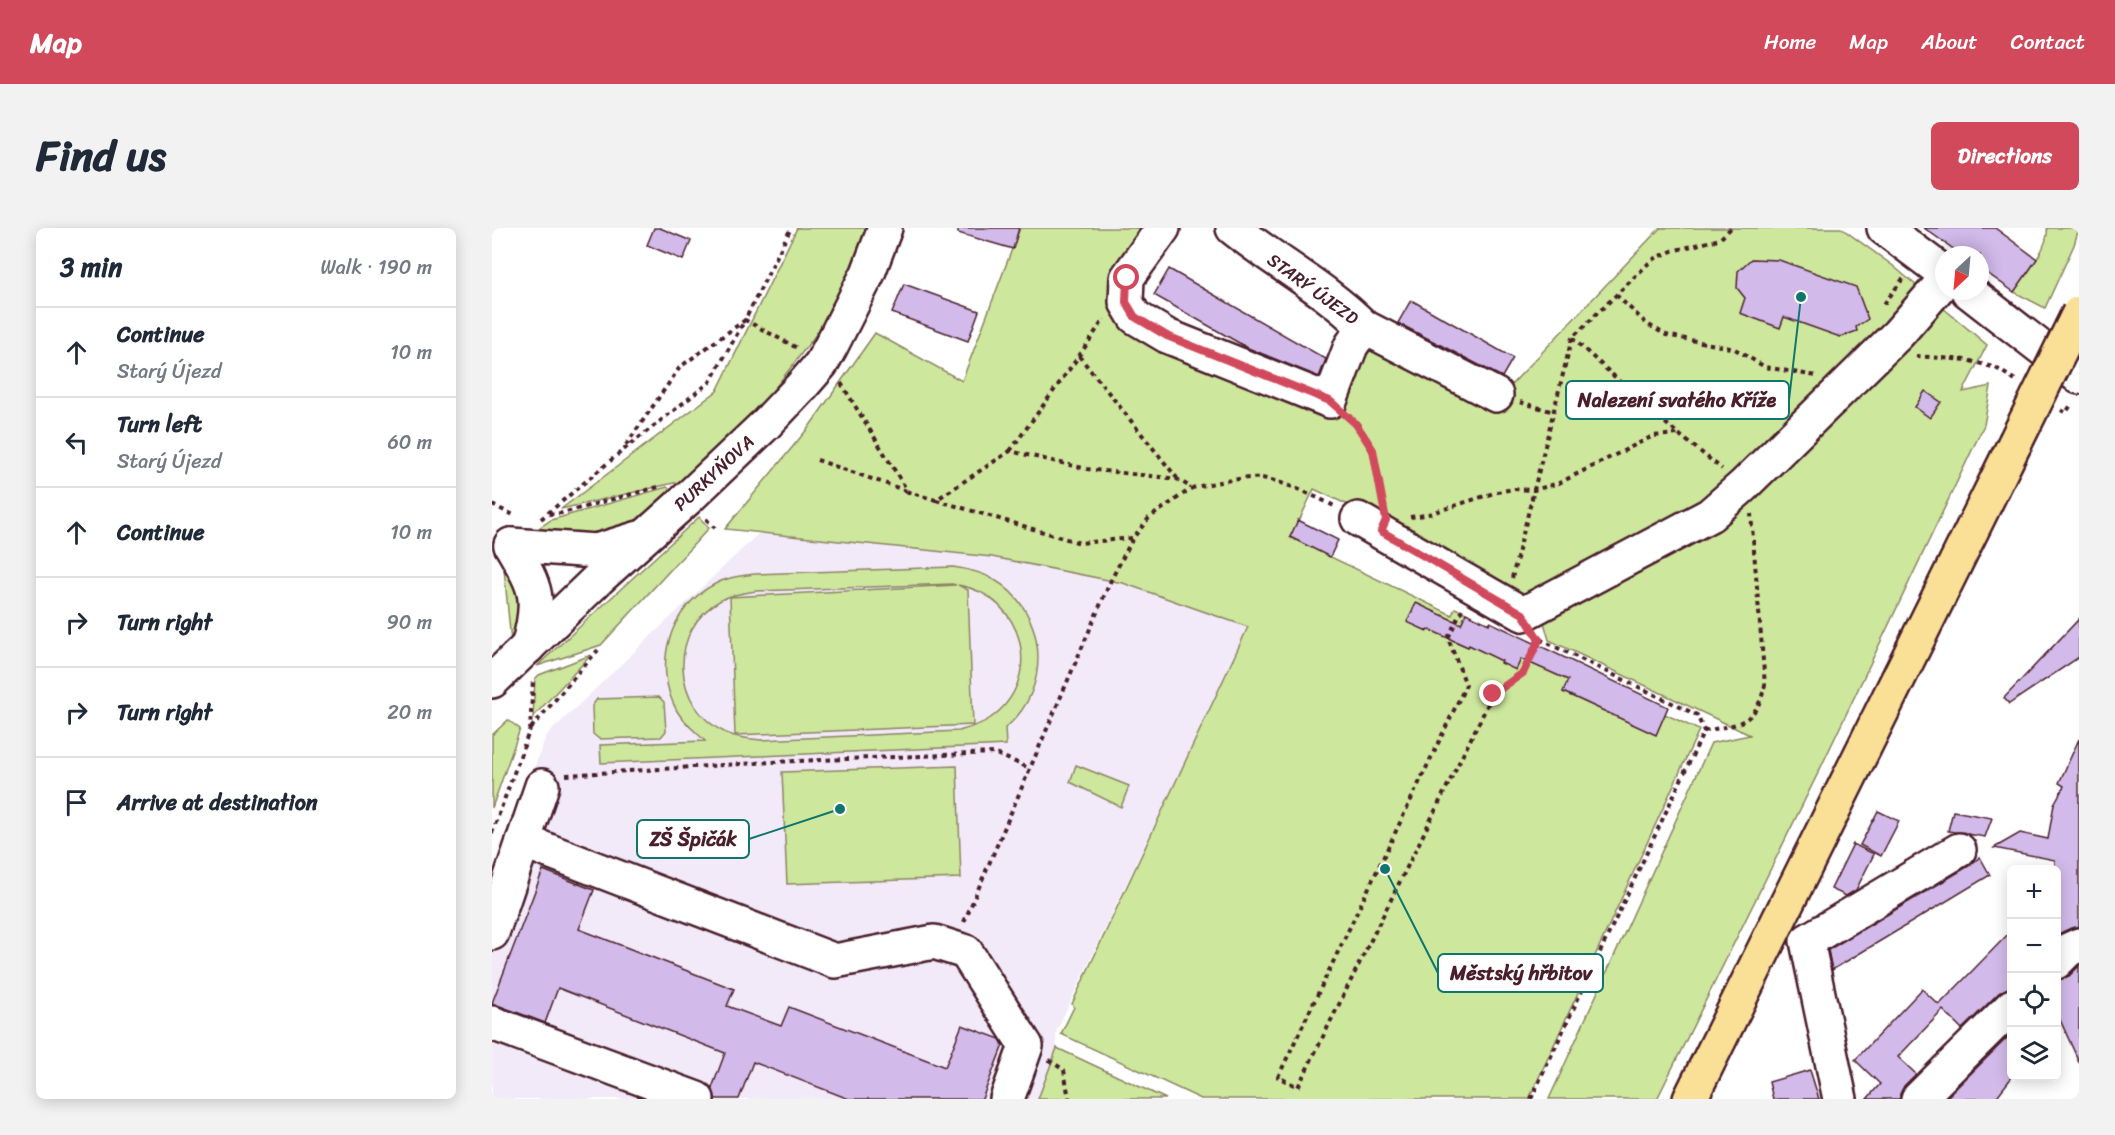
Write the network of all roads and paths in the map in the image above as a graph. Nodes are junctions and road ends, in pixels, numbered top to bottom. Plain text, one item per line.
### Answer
1 (790, 228) edge
2 (885, 228) edge
3 (1163, 228) edge
4 (1233, 228) edge
5 (1731, 228) edge
6 (1884, 228) edge
7 (1935, 266) edge
8 (1935, 291) edge
9 (1616, 295) junction
10 (1978, 300) edge
11 (1126, 302) junction
12 (2079, 314) edge
13 (745, 320) junction
14 (1364, 327) junction
15 (1572, 338) junction
16 (805, 352) dead end
17 (1079, 356) junction
18 (1909, 363) dead end
19 (840, 381) dead end
20 (1849, 382) junction
21 (2026, 387) dead end
22 (2077, 388) edge
23 (1496, 395) joint
24 (1330, 401) junction
25 (2056, 406) dead end
26 (1554, 412) junction
27 (1679, 434) junction
28 (622, 451) junction
29 (1010, 451) junction
30 (817, 460) dead end
31 (1177, 479) junction
32 (667, 484) dead end
33 (1192, 488) junction
34 (1534, 490) junction
35 (908, 492) junction
36 (936, 500) junction
37 (1751, 502) junction
38 (492, 505) edge
39 (549, 514) junction
40 (701, 514) dead end
41 (1375, 523) junction
42 (715, 528) dead end
43 (515, 531) edge
44 (644, 537) junction
45 (1133, 538) junction
46 (598, 579) junction
47 (1522, 620) junction
48 (1448, 638) dead end
49 (598, 650) dead end
50 (531, 660) junction
51 (492, 681) edge
52 (531, 729) junction
53 (1704, 731) junction
54 (1029, 768) junction
55 (542, 786) joint
56 (492, 832) edge
57 (523, 841) junction
58 (1959, 850) dead end
59 (492, 933) edge
60 (2079, 945) edge
61 (953, 948) junction
62 (2061, 957) edge
63 (2007, 1011) edge
64 (492, 1023) edge
65 (1064, 1070) dead end
66 (697, 1099) edge
67 (1006, 1099) edge
68 (1069, 1099) edge
69 (1531, 1099) edge
70 (1690, 1099) edge
71 (1840, 1099) edge
72 (1918, 1099) edge

1 - 13 path
2 - 44 street, PURKYŇOVA
3 - 11 street
4 - 14 street, STARÝ ÚJEZD
5 - 9 path
6 - 7 street
8 - 20 street
9 - 15 path
9 - 20 path
10 - 22 street
11 - 17 path
11 - 24 street
12 - 70 main road, bridge
13 - 16 path
13 - 28 path
13 - 28 path
14 - 23 street
14 - 24 street, STARÝ ÚJEZD
15 - 26 path
15 - 27 path
17 - 29 path
17 - 31 path
18 - 21 path
19 - 35 path
20 - 37 street
22 - 25 path
23 - 26 path
24 - 41 path
26 - 34 path
27 - 34 path
27 - 37 path
28 - 39 path
29 - 31 path
29 - 36 path
30 - 35 path
31 - 33 path
32 - 39 path
33 - 41 path
33 - 45 path
34 - 41 path
34 - 47 path
35 - 36 path
36 - 45 path
37 - 47 street
37 - 53 path
38 - 43 path
39 - 43 path
40 - 42 path
41 - 47 street
43 - 44 street
43 - 46 street
43 - 50 street
44 - 46 street, PURKYŇOVA
45 - 54 path
46 - 50 street, PURKYŇOVA
47 - 48 path
47 - 53 path
49 - 52 path
50 - 51 street, PURKYŇOVA
50 - 52 path
52 - 56 path
53 - 69 path
54 - 55 path
54 - 61 path
55 - 57 street
57 - 59 street
57 - 61 street
58 - 71 street
60 - 62 street
61 - 67 street
63 - 72 street
64 - 66 street
65 - 68 path

